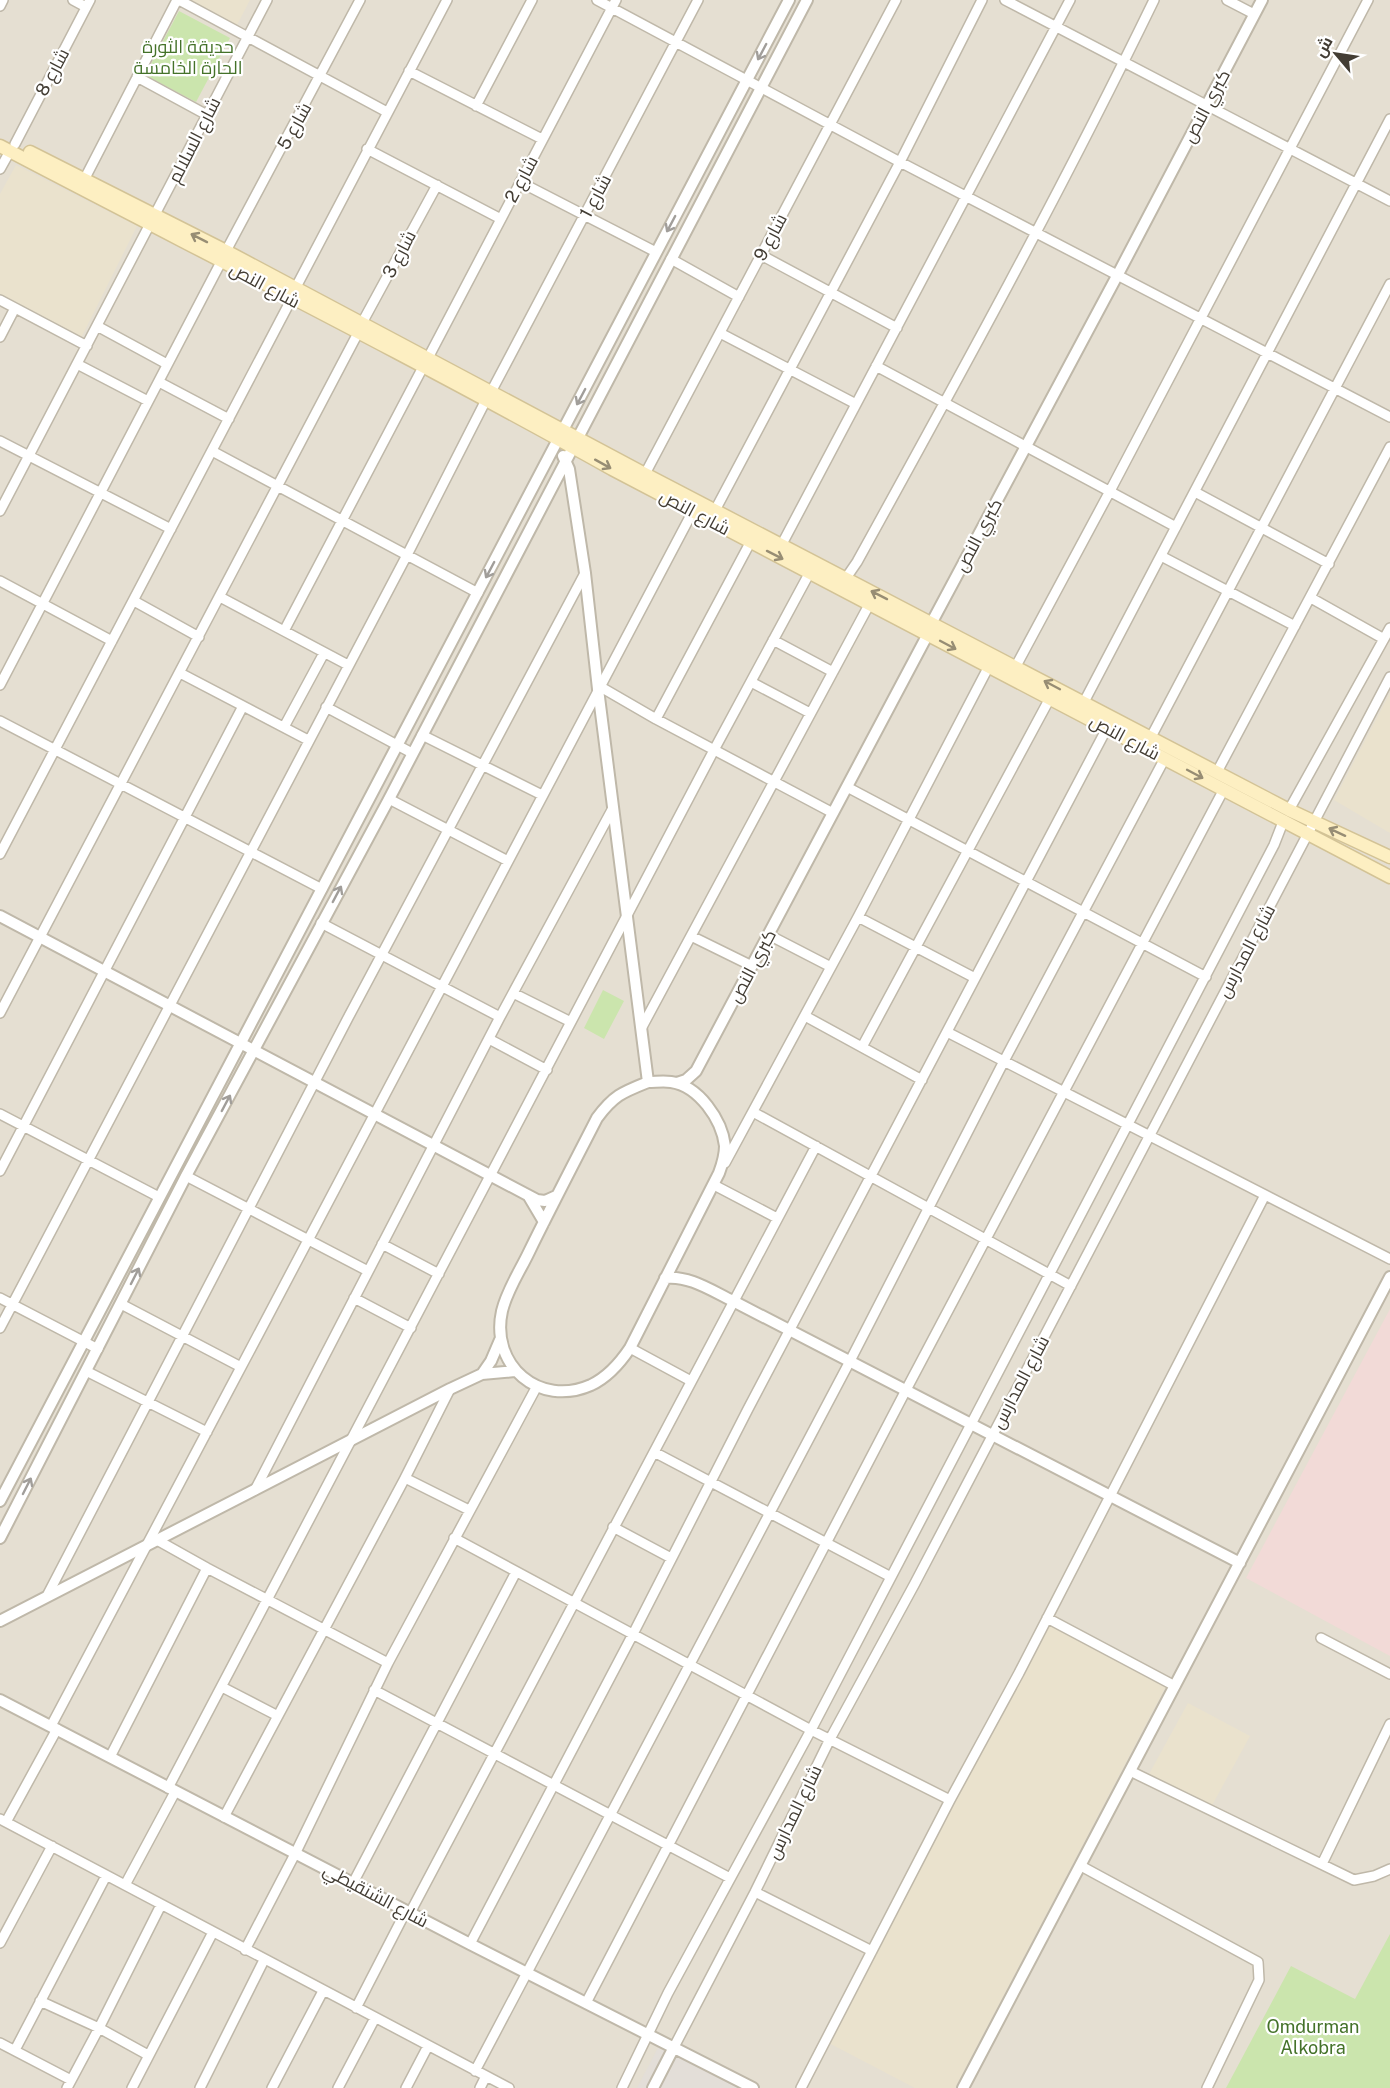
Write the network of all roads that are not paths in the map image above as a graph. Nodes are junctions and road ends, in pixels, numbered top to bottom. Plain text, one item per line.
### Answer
1 (3, 0) edge
2 (73, 0) edge
3 (178, 0) edge
4 (267, 0) edge
5 (360, 0) edge
6 (447, 0) edge
7 (532, 0) edge
8 (597, 0) edge
9 (698, 0) edge
10 (789, 0) edge
11 (807, 0) edge
12 (896, 0) edge
13 (982, 0) edge
14 (1005, 0) edge
15 (1070, 0) edge
16 (1154, 0) edge
17 (1227, 0) edge
18 (1262, 0) edge
19 (1368, 0) edge
20 (88, 3) edge
21 (614, 4) edge
22 (0, 6) edge
23 (1254, 14) junction
24 (1056, 27) junction
25 (247, 37) junction
26 (676, 42) junction
27 (1124, 63) junction
28 (409, 70) junction
29 (321, 75) junction
30 (137, 77) junction
31 (747, 80) junction
32 (762, 88) junction
33 (476, 106) junction
34 (1206, 106) junction
35 (387, 112) junction
36 (207, 115) junction
37 (1390, 119) edge
38 (830, 124) junction
39 (0, 136) edge
40 (542, 140) junction
41 (8, 147) edge
42 (367, 149) junction
43 (1290, 149) junction
44 (900, 162) junction
45 (0, 170) edge
46 (84, 180) junction
47 (520, 182) junction
48 (1356, 183) junction
49 (436, 185) junction
50 (966, 196) junction
51 (1390, 201) edge
52 (585, 215) junction
53 (501, 219) junction
54 (152, 220) junction
55 (1035, 232) junction
56 (656, 252) junction
57 (761, 255) junction
58 (224, 257) junction
59 (671, 259) junction
60 (1117, 276) junction
61 (1390, 284) edge
62 (830, 293) junction
63 (293, 294) junction
64 (739, 297) junction
65 (0, 300) edge
66 (15, 308) junction
67 (1200, 320) junction
68 (97, 326) junction
69 (360, 328) junction
70 (897, 328) junction
71 (720, 333) junction
72 (0, 337) edge
73 (87, 346) junction
74 (1267, 354) junction
75 (425, 363) junction
76 (78, 364) junction
77 (166, 364) junction
78 (876, 366) junction
79 (789, 370) junction
80 (159, 381) junction
81 (1335, 389) junction
82 (488, 396) junction
83 (148, 401) junction
84 (945, 403) junction
85 (856, 404) junction
86 (1390, 417) edge
87 (229, 419) junction
88 (559, 439) junction
89 (0, 441) edge
90 (575, 442) junction
91 (1026, 446) junction
92 (1390, 447) edge
93 (212, 452) junction
94 (29, 457) junction
95 (566, 459) junction
96 (645, 474) junction
97 (278, 487) junction
98 (1110, 491) junction
99 (1195, 492) junction
100 (99, 494) junction
101 (693, 510) junction
102 (0, 511) edge
103 (713, 515) junction
104 (342, 521) junction
105 (1176, 527) junction
106 (1262, 528) junction
107 (171, 530) junction
108 (751, 542) junction
109 (783, 544) junction
110 (407, 555) junction
111 (1161, 555) junction
112 (1329, 564) junction
113 (810, 572) junction
114 (585, 573) junction
115 (846, 578) junction
116 (0, 581) edge
117 (1228, 592) junction
118 (478, 593) junction
119 (220, 597) junction
120 (1311, 598) junction
121 (134, 601) junction
122 (870, 603) junction
123 (43, 604) junction
124 (1295, 626) junction
125 (930, 628) junction
126 (1390, 628) edge
127 (284, 631) junction
128 (199, 637) junction
129 (1384, 639) junction
130 (773, 640) junction
131 (112, 641) junction
132 (324, 653) junction
133 (348, 665) junction
134 (989, 666) junction
135 (1016, 666) junction
136 (833, 672) junction
137 (180, 673) junction
138 (1390, 677) edge
139 (751, 681) junction
140 (0, 685) edge
141 (598, 687) junction
142 (1050, 698) junction
143 (1084, 702) junction
144 (243, 706) junction
145 (327, 706) junction
146 (810, 713) junction
147 (656, 719) junction
148 (0, 721) edge
149 (284, 727) junction
150 (1107, 728) junction
151 (422, 735) junction
152 (1151, 738) junction
153 (308, 740) junction
154 (398, 745) junction
155 (55, 749) junction
156 (714, 750) junction
157 (412, 753) junction
158 (1164, 758) junction
159 (482, 764) junction
160 (1217, 772) junction
161 (774, 782) junction
162 (121, 784) junction
163 (847, 787) junction
164 (1224, 789) junction
165 (542, 795) junction
166 (388, 799) junction
167 (613, 807) junction
168 (1289, 810) junction
169 (833, 813) junction
170 (185, 818) junction
171 (909, 819) junction
172 (1283, 822) junction
173 (1314, 822) junction
174 (448, 830) junction
175 (1308, 834) junction
176 (968, 850) junction
177 (251, 852) junction
178 (0, 854) edge
179 (1390, 857) edge
180 (508, 861) junction
181 (1390, 877) edge
182 (1026, 881) junction
183 (322, 889) junction
184 (1083, 912) junction
185 (627, 914) junction
186 (0, 916) edge
187 (858, 917) junction
188 (321, 923) junction
189 (769, 935) junction
190 (691, 936) junction
191 (40, 937) junction
192 (1141, 942) junction
193 (916, 948) junction
194 (383, 955) junction
195 (752, 966) junction
196 (831, 967) junction
197 (104, 971) junction
198 (1206, 977) junction
199 (975, 978) junction
200 (442, 987) junction
201 (513, 993) junction
202 (170, 1006) junction
203 (0, 1013) edge
204 (805, 1016) junction
205 (500, 1017) junction
206 (571, 1022) junction
207 (642, 1027) junction
208 (947, 1032) junction
209 (489, 1039) junction
210 (241, 1043) junction
211 (862, 1047) junction
212 (254, 1050) junction
213 (1004, 1060) junction
214 (547, 1070) junction
215 (696, 1071) junction
216 (922, 1080) junction
217 (648, 1082) junction
218 (316, 1083) junction
219 (677, 1083) junction
220 (1064, 1092) junction
221 (698, 1095) junction
222 (753, 1112) junction
223 (0, 1114) edge
224 (375, 1114) junction
225 (1129, 1125) junction
226 (23, 1127) junction
227 (1150, 1136) junction
228 (434, 1145) junction
229 (816, 1146) junction
230 (88, 1160) junction
231 (0, 1171) edge
232 (719, 1173) junction
233 (186, 1176) junction
234 (491, 1176) junction
235 (872, 1177) junction
236 (714, 1185) junction
237 (528, 1195) junction
238 (1265, 1195) junction
239 (556, 1196) junction
240 (159, 1197) junction
241 (928, 1207) junction
242 (249, 1209) junction
243 (777, 1218) junction
244 (544, 1222) junction
245 (308, 1240) junction
246 (985, 1240) junction
247 (382, 1244) junction
248 (1390, 1258) edge
249 (675, 1259) junction
250 (368, 1271) junction
251 (439, 1274) junction
252 (1049, 1275) junction
253 (1390, 1277) edge
254 (665, 1278) junction
255 (690, 1281) junction
256 (1071, 1286) junction
257 (0, 1298) edge
258 (354, 1298) junction
259 (733, 1301) junction
260 (13, 1304) junction
261 (121, 1304) junction
262 (0, 1328) edge
263 (411, 1328) junction
264 (790, 1330) junction
265 (182, 1335) junction
266 (500, 1340) junction
267 (83, 1341) junction
268 (98, 1348) junction
269 (630, 1348) junction
270 (850, 1361) junction
271 (241, 1366) junction
272 (86, 1371) junction
273 (515, 1371) junction
274 (482, 1374) junction
275 (691, 1381) junction
276 (537, 1386) junction
277 (450, 1389) junction
278 (906, 1390) junction
279 (147, 1402) junction
280 (971, 1423) junction
281 (207, 1432) junction
282 (992, 1434) junction
283 (353, 1439) junction
284 (654, 1452) junction
285 (405, 1478) junction
286 (710, 1483) junction
287 (255, 1490) junction
288 (2, 1494) edge
289 (1110, 1496) junction
290 (469, 1510) junction
291 (768, 1514) junction
292 (613, 1527) junction
293 (0, 1538) edge
294 (454, 1538) junction
295 (153, 1543) junction
296 (826, 1544) junction
297 (671, 1558) junction
298 (1240, 1563) junction
299 (207, 1568) junction
300 (516, 1572) junction
301 (891, 1577) junction
302 (48, 1594) junction
303 (268, 1600) junction
304 (573, 1603) junction
305 (1047, 1618) junction
306 (0, 1621) edge
307 (324, 1629) junction
308 (633, 1634) junction
309 (1321, 1638) dead end
310 (388, 1662) junction
311 (690, 1665) junction
312 (1390, 1674) edge
313 (1175, 1686) junction
314 (222, 1687) junction
315 (374, 1690) junction
316 (746, 1695) junction
317 (0, 1700) edge
318 (278, 1716) junction
319 (437, 1723) junction
320 (1390, 1724) edge
321 (54, 1728) junction
322 (811, 1730) junction
323 (830, 1739) junction
324 (494, 1753) junction
325 (111, 1757) junction
326 (1130, 1771) junction
327 (554, 1784) junction
328 (172, 1790) junction
329 (950, 1800) junction
330 (610, 1813) junction
331 (224, 1817) junction
332 (3, 1820) edge
333 (669, 1845) junction
334 (52, 1846) junction
335 (296, 1852) junction
336 (1323, 1864) junction
337 (1081, 1866) junction
338 (1390, 1869) edge
339 (106, 1876) junction
340 (730, 1878) junction
341 (353, 1883) junction
342 (125, 1886) junction
343 (754, 1892) junction
344 (161, 1905) junction
345 (408, 1912) junction
346 (213, 1932) junction
347 (0, 1943) edge
348 (470, 1944) junction
349 (245, 1950) junction
350 (872, 1951) junction
351 (264, 1960) junction
352 (526, 1973) junction
353 (324, 1991) junction
354 (40, 2001) junction
355 (586, 2003) junction
356 (356, 2008) junction
357 (375, 2018) junction
358 (99, 2028) junction
359 (647, 2034) junction
360 (0, 2043) edge
361 (428, 2046) junction
362 (674, 2047) junction
363 (15, 2050) junction
364 (148, 2055) junction
365 (475, 2071) junction
366 (486, 2076) junction
367 (69, 2084) edge
368 (203, 2087) edge
369 (132, 2088) edge
370 (272, 2088) edge
371 (338, 2088) edge
372 (406, 2088) edge
373 (480, 2088) edge
374 (509, 2088) edge
375 (622, 2088) edge
376 (653, 2088) edge
377 (753, 2088) edge
378 (801, 2088) edge
379 (963, 2088) edge
380 (1207, 2088) edge

1 - 22 street
2 - 20 street
3 - 25 street
3 - 30 street
4 - 25 street, شارع السلالم
5 - 29 street, شارع 5
6 - 28 street
7 - 33 street
8 - 21 street
9 - 26 street, شارع 1
10 -> 31 street
11 - 32 street
12 - 38 street, شارع 9
13 - 44 street
14 - 24 street
15 - 24 street
16 - 27 street
17 - 23 street
18 - 23 street, كبري النص
19 - 43 street
20 - 41 street, شارع 8
21 - 26 street
21 - 40 street, شارع 2
23 - 34 street, كبري النص
24 - 27 street
24 - 50 street
25 - 29 street
25 - 36 street, شارع السلالم
26 - 31 street
26 - 52 street, شارع 1
27 - 34 street
27 - 55 street
28 - 33 street
28 - 35 street
29 - 35 street
29 - 58 street, شارع 5
30 - 36 street
30 - 46 street
31 - 32 street
31 -> 56 street
32 - 38 street
32 - 59 street
33 - 40 street
34 - 43 street
34 - 60 street, كبري النص
35 - 42 street
36 - 54 street, شارع السلالم
37 - 48 street
38 - 44 street
38 - 57 street, شارع 9
39 - 41 main road, شارع النص
40 - 47 street, شارع 2
41 - 45 street, شارع 8
41 - 46 main road, شارع النص
41 - 54 main road, شارع النص
42 - 49 street
42 - 63 street
43 - 48 street
43 - 67 street
44 - 50 street
44 - 62 street
46 - 54 main road, شارع النص
47 - 52 street
47 - 53 street, شارع 2
48 - 51 street
48 - 74 street
49 - 53 street
49 - 69 street, شارع 3
50 - 55 street
50 - 70 street
52 - 56 street
52 - 82 street, شارع 1
53 - 75 street, شارع 2
54 - 58 main road, شارع النص
54 - 68 street, شارع السلالم
55 - 60 street
55 - 84 street
56 -> 88 street
57 - 62 street
57 - 64 street, شارع 9
58 - 63 main road, شارع النص
58 - 77 street, شارع 5
59 - 64 street
59 - 90 street
60 - 67 street
60 - 91 street, كبري النص
61 - 81 street
62 - 70 street
62 - 79 street
63 - 69 main road, شارع النص
63 - 87 street
64 - 71 street, شارع 9
65 - 66 street
66 - 72 street
66 - 73 street
67 - 74 street
67 - 98 street
68 - 73 street, شارع السلالم
68 - 77 street
69 - 75 main road, شارع النص
69 - 97 street, شارع 3
70 - 78 street
71 - 79 street
71 - 96 street, شارع 9
73 - 76 street, شارع السلالم
74 - 81 street
74 - 99 street
75 - 82 main road, شارع النص
75 - 104 street, شارع 2
76 - 83 street
76 - 94 street, شارع السلالم
77 - 80 street, شارع 5
78 - 84 street
78 - 85 street
79 - 85 street
79 - 103 street
80 - 83 street, شارع 5
80 - 87 street
81 - 86 street
81 - 106 street
82 - 88 main road, شارع النص
82 - 110 street, شارع 1
83 - 100 street, شارع 5
84 - 91 street
84 - 115 street
85 - 109 street
87 - 93 street
88 - 90 main road, شارع النص
88 - 95 street
88 -> 118 street
89 - 94 street
90 - 95 street
90 - 96 main road, شارع النص
90 -> 101 main road, شارع النص
91 - 98 street
91 - 125 street, كبري النص
92 - 112 street
93 - 97 street
93 - 107 street
94 - 100 street
94 - 102 street, شارع السلالم
95 - 114 street
95 - 151 street
96 - 103 main road, شارع النص
97 - 104 street
97 - 119 street, شارع 3
98 - 105 street
98 - 135 street
99 - 105 street
99 - 106 street
100 - 107 street
100 - 123 street, شارع 5
101 - 103 main road, شارع النص
101 - 141 street
103 - 108 main road, شارع النص
103 - 109 main road, شارع النص
104 - 110 street
104 - 127 street, شارع 2
105 - 111 street
106 - 112 street
106 - 117 street
107 - 121 street
108 -> 113 main road, شارع النص
108 - 147 street
109 - 115 main road, شارع النص
110 - 118 street
110 - 133 street, شارع 1
111 - 117 street
111 - 143 street
112 - 120 street
113 - 122 main road, شارع النص
113 - 130 street
114 - 141 street
114 - 159 street
125 -> 115 main road, شارع النص
116 - 123 street
117 - 124 street
117 - 152 street
118 - 154 street
119 - 127 street
119 - 128 street, شارع 3
120 - 124 street
120 - 129 street
121 - 128 street
121 - 131 street
122 - 125 main road, شارع النص
122 - 136 street
123 - 131 street
123 - 140 street, شارع 5
124 - 160 street
125 -> 134 main road, شارع النص
125 - 135 main road, شارع النص
125 - 163 street, كبري النص
126 - 129 street
127 - 132 street
128 - 137 street, شارع 3
129 - 168 street
130 - 136 street
130 - 139 street
131 - 155 street
132 - 133 street
132 - 149 street
133 - 145 street, شارع 1
134 - 142 main road, شارع النص
134 - 171 street
143 -> 135 main road, شارع النص
136 - 146 street
137 - 144 street
137 - 162 street, شارع 3
138 - 173 street, شارع المدارس
139 - 146 street
139 - 156 street
141 - 147 street
141 - 165 street
141 - 167 street
142 - 150 main road, شارع النص
142 - 176 street
143 - 152 main road, شارع النص
144 - 149 street
144 - 170 street
145 - 153 street, شارع 1
145 - 154 street
146 - 161 street
147 - 156 street
148 - 155 street
149 - 153 street
150 - 158 main road, شارع النص
150 - 182 street
151 - 157 street
151 - 159 street
152 - 160 main road, شارع النص
153 - 177 street, شارع 1
154 - 157 street
154 - 183 street
155 - 162 street
155 - 178 street
156 - 161 street
156 - 185 street
157 - 166 street
158 -> 164 main road, شارع النص
158 - 184 street
159 - 165 street
159 - 174 street
160 - 168 main road, شارع النص
161 - 169 street
161 - 190 street
162 - 170 street
162 - 191 street, شارع 3
163 - 169 street, كبري النص
163 - 171 street
164 - 172 main road, شارع النص
164 - 192 street
165 - 180 street
166 - 174 street
188 -> 166 street
167 - 185 street
167 - 201 street
168 - 173 main road, شارع النص
169 - 189 street, كبري النص
170 - 177 street
170 - 197 street
171 - 176 street
171 - 187 street
172 - 175 main road, شارع النص
172 - 198 street, شارع المدارس
173 - 175 street, شارع المدارس
179 -> 173 main road, شارع النص
174 - 180 street
174 - 194 street
175 - 181 main road, شارع النص
175 - 227 street, شارع المدارس
176 - 182 street
176 - 193 street
177 - 183 street
177 - 202 street, شارع 1
180 - 200 street
182 - 184 street
182 - 199 street
183 - 210 street
184 - 192 street
184 - 213 street
185 - 206 street
185 - 207 street
186 - 191 street
187 - 193 street
187 - 196 street
188 - 194 street
188 - 212 street
189 - 195 street, كبري النص
189 - 196 street
190 - 195 street
190 - 207 street
191 - 197 street
191 - 203 street, شارع 3
192 - 198 street
192 - 220 street
193 - 199 street
193 - 211 street
194 - 200 street
194 - 218 street
195 - 215 street, كبري النص
196 - 204 street
197 - 202 street
197 - 226 street
198 - 225 street, شارع المدارس
199 - 208 street
200 - 205 street
200 - 224 street
201 - 205 street
201 - 206 street
202 - 210 street
202 - 230 street, شارع 1
204 - 211 street
204 - 222 street
205 - 209 street
206 - 214 street
207 - 217 street
208 - 213 street
208 - 216 street
209 - 214 street
209 - 228 street
210 - 212 street
210 - 240 street
211 - 216 street
212 - 218 street
233 -> 212 street
213 - 220 street
213 - 241 street
214 - 234 street
215 - 219 street
215 - 221 street
216 - 235 street
217 - 219 street
217 - 239 street
218 - 224 street
218 - 242 street
219 - 221 street
220 - 225 street
220 - 246 street
221 - 232 street
222 - 229 street
222 - 232 street
223 - 226 street
224 - 228 street
224 - 245 street
225 - 227 street
225 - 252 street, شارع المدارس
226 - 230 street
226 - 231 street
227 - 238 street
227 - 256 street, شارع المدارس
228 - 234 street
228 - 247 street
229 - 235 street
229 - 243 street
230 - 240 street
230 - 260 street, شارع 1
232 - 236 street
233 - 242 street
261 -> 233 street
234 - 237 street
234 - 251 street
235 - 241 street
235 - 264 street
236 - 243 street
236 - 249 street
237 - 239 street
237 - 244 street
238 - 248 street
238 - 289 street
239 - 244 street
240 - 267 street
241 - 246 street
241 - 270 street
242 - 245 street
242 - 265 street
243 - 259 street
244 - 266 street
245 - 250 street
245 - 271 street
246 - 252 street
246 - 278 street
247 - 250 street
247 - 251 street
249 - 254 street
249 - 255 street
250 - 258 street
251 - 263 street
252 - 256 street
252 - 280 street, شارع المدارس
253 - 298 street
254 - 255 street
254 - 269 street
255 - 259 street
256 - 282 street, شارع المدارس
257 - 260 street
258 - 263 street
258 - 287 street
259 - 264 street
259 - 275 street
260 - 262 street, شارع 1
260 - 267 street
261 - 265 street
261 - 268 street
263 - 283 street
264 - 270 street
264 - 286 street
265 - 271 street
265 - 279 street
266 - 273 street
266 - 274 street
267 - 268 street
267 - 288 street
268 - 272 street
269 - 275 street
269 - 276 street
270 - 278 street
270 - 291 street
271 - 281 street
272 - 279 street
293 -> 272 street
273 - 274 street
273 - 276 street
274 - 277 street
275 - 284 street
276 - 290 street
277 - 283 street
277 - 285 street
278 - 280 street
278 - 296 street
279 - 281 street
279 - 302 street
280 - 282 street
280 - 301 street, شارع المدارس
281 - 295 street
282 - 289 street
282 - 323 street, شارع المدارس
283 - 287 street
283 - 303 street
284 - 286 street
284 - 292 street
285 - 290 street
285 - 307 street
286 - 291 street
286 - 297 street
287 - 295 street
289 - 298 street
289 - 305 street
290 - 294 street
291 - 296 street
291 - 311 street
292 - 297 street
292 - 304 street
294 - 300 street
294 - 310 street
295 - 299 street
295 - 302 street
295 - 321 street
296 - 301 street
296 - 316 street
297 - 308 street
298 - 313 street
299 - 303 street
299 - 325 street
300 - 304 street
300 - 319 street
301 - 322 street, شارع المدارس
302 - 306 street
303 - 307 street
303 - 314 street
304 - 308 street
304 - 324 street
305 - 313 street
305 - 329 street
307 - 310 street
307 - 318 street
308 - 311 street
308 - 327 street
309 - 312 street
310 - 315 street
311 - 316 street
311 - 330 street
313 - 326 street
314 - 318 street
314 - 328 street
315 - 319 street
315 - 335 street
316 - 322 street
316 - 333 street
317 - 321 street, شارع الشنقيطي
318 - 331 street
319 - 324 street
319 - 341 street
320 - 336 street
321 - 325 street, شارع الشنقيطي
321 - 332 street
322 - 323 street
322 - 340 street, شارع المدارس
323 - 329 street
323 - 343 street, شارع المدارس
324 - 327 street
324 - 345 street
325 - 328 street, شارع الشنقيطي
326 - 336 street
326 - 337 street
327 - 330 street
327 - 348 street
328 - 331 street, شارع الشنقيطي
328 - 342 street
329 - 350 street
330 - 333 street
330 - 352 street
331 - 335 street, شارع الشنقيطي
332 - 334 street
333 - 340 street
333 - 355 street
334 - 339 street
334 - 347 street
335 - 341 street, شارع الشنقيطي
335 - 349 street
336 - 338 street
337 - 379 street
337 - 380 street
339 - 342 street
339 - 354 street
340 - 359 street, شارع المدارس
341 - 345 street, شارع الشنقيطي
342 - 344 street
343 - 350 street
343 - 362 street, شارع المدارس
344 - 346 street
344 - 358 street
345 - 348 street, شارع الشنقيطي
345 - 356 street
346 - 349 street
346 - 364 street
348 - 352 street, شارع الشنقيطي
349 - 351 street
350 - 378 street
351 - 353 street
351 - 368 street
352 - 355 street, شارع الشنقيطي
352 - 365 street
353 - 356 street
353 - 370 street
354 - 358 street
354 - 363 street
355 - 359 street, شارع الشنقيطي
356 - 357 street
357 - 361 street
357 - 371 street
358 - 364 street
358 - 367 street
359 - 362 street, شارع الشنقيطي
359 - 375 street, شارع المدارس
360 - 363 street
361 - 365 street
361 - 372 street
362 - 376 street, شارع المدارس
362 - 377 street, شارع الشنقيطي
363 - 367 street
364 - 369 street
365 - 366 street
366 - 373 street
366 - 374 street

